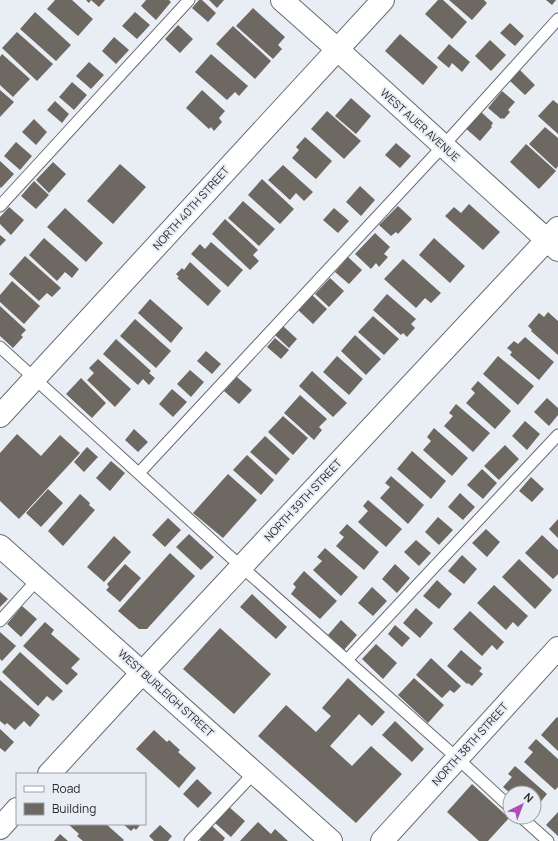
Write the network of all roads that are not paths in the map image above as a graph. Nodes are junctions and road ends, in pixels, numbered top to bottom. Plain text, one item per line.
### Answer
1 (190, 0) edge
2 (282, 0) edge
3 (383, 0) edge
4 (558, 19) edge
5 (337, 49) junction
6 (442, 146) junction
7 (0, 206) edge
8 (554, 239) edge
9 (0, 347) edge
10 (35, 379) junction
11 (0, 416) edge
12 (558, 435) edge
13 (139, 473) junction
14 (0, 546) edge
15 (241, 567) junction
16 (38, 579) junction
17 (0, 621) edge
18 (558, 648) edge
19 (347, 660) junction
20 (142, 673) junction
21 (457, 758) junction
22 (255, 772) junction
23 (51, 773) edge
24 (502, 800) edge
25 (16, 810) edge
26 (530, 825) edge
27 (0, 828) edge
28 (190, 841) edge
29 (331, 841) edge
30 (382, 841) edge
31 (548, 841) edge

1 - 7 lane
2 - 5 street, WEST AUER AVENUE
3 - 5 street, NORTH 40TH STREET
4 - 6 lane
5 - 6 street, WEST AUER AVENUE
5 - 10 street, NORTH 40TH STREET
6 - 8 street, WEST AUER AVENUE
6 - 13 lane
8 - 15 street, NORTH 39TH STREET
9 - 10 lane
10 - 11 street, NORTH 40TH STREET
10 - 13 lane
12 - 19 lane
13 - 15 lane
14 - 16 street, WEST BURLEIGH STREET
15 - 19 lane
15 - 20 street, NORTH 39TH STREET
16 - 17 lane
16 - 20 street, WEST BURLEIGH STREET
18 - 21 street, NORTH 38TH STREET
19 - 21 lane
20 - 22 street, WEST BURLEIGH STREET
20 - 23 street, NORTH 39TH STREET
21 - 24 lane
21 - 30 street, NORTH 38TH STREET
22 - 28 lane
22 - 29 street, WEST BURLEIGH STREET
25 - 27 street
26 - 31 lane

